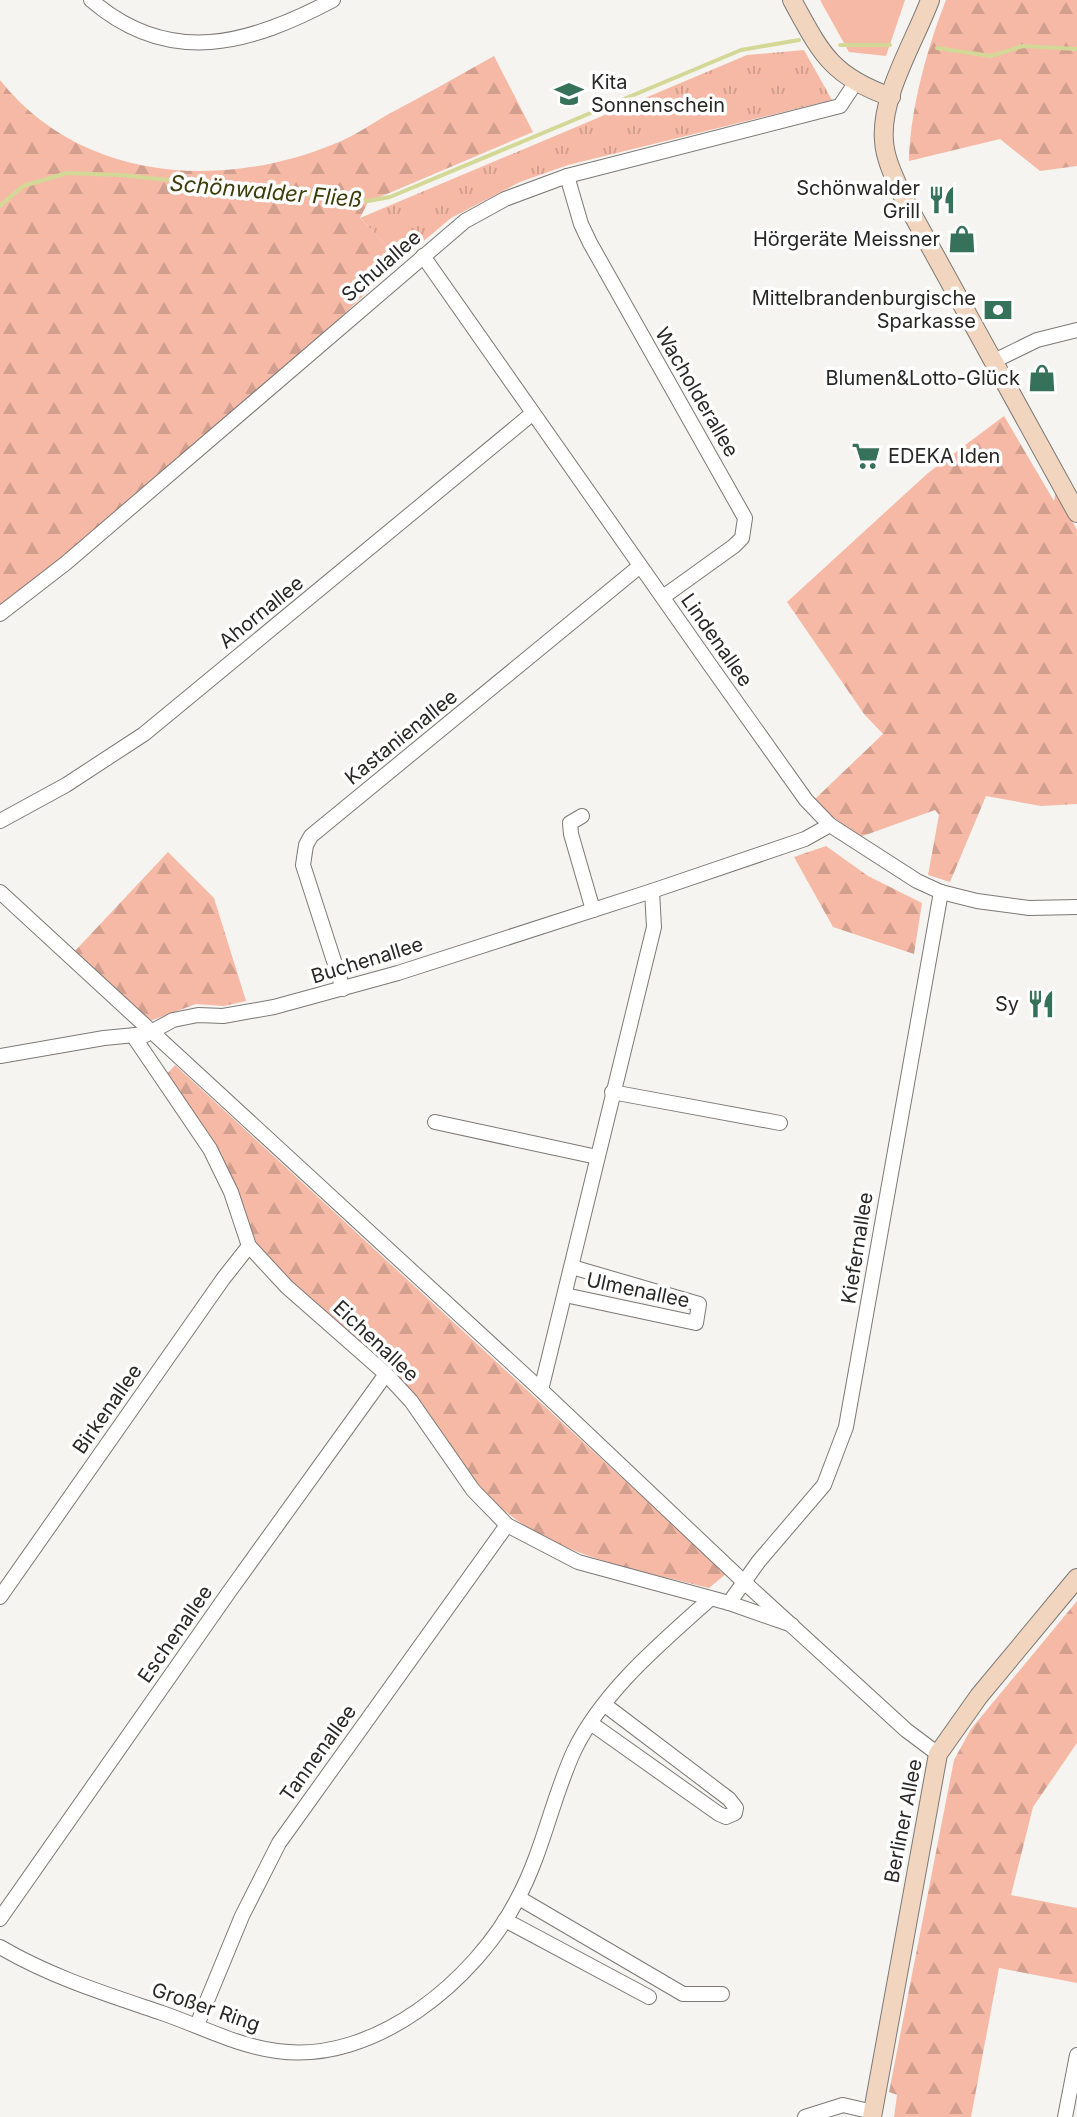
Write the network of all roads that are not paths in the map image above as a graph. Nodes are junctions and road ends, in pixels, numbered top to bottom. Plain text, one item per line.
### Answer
1 (91, 0) edge
2 (333, 0) edge
3 (792, 0) edge
4 (930, 0) edge
5 (856, 82) junction
6 (891, 97) junction
7 (567, 176) junction
8 (423, 256) junction
9 (1077, 330) edge
10 (994, 361) junction
11 (533, 413) junction
12 (1077, 513) edge
13 (640, 566) junction
14 (663, 597) junction
15 (0, 614) edge
16 (582, 816) dead end
17 (0, 821) edge
18 (830, 825) junction
19 (652, 891) junction
20 (0, 892) edge
21 (941, 892) junction
22 (1077, 907) edge
23 (593, 910) junction
24 (343, 989) junction
25 (152, 1033) junction
26 (0, 1056) edge
27 (612, 1092) junction
28 (435, 1122) dead end
29 (780, 1123) dead end
30 (597, 1157) junction
31 (249, 1246) junction
32 (572, 1267) junction
33 (565, 1295) junction
34 (386, 1374) junction
35 (541, 1390) junction
36 (507, 1525) junction
37 (1077, 1578) edge
38 (744, 1582) junction
39 (0, 1597) edge
40 (710, 1599) junction
41 (729, 1603) junction
42 (792, 1625) junction
43 (605, 1705) junction
44 (592, 1724) junction
45 (938, 1754) junction
46 (519, 1898) junction
47 (0, 1919) edge
48 (505, 1920) junction
49 (0, 1947) edge
50 (722, 1994) dead end
51 (649, 1997) dead end
52 (197, 2025) junction
53 (1077, 2055) edge
54 (872, 2114) edge
55 (805, 2117) edge
56 (1065, 2117) edge

1 - 2 street
3 - 5 main road
4 - 6 main road
5 - 6 main road
5 - 7 street, Schulallee
6 - 10 main road
7 - 8 street, Schulallee
7 - 14 street, Wacholderallee
8 - 11 street, Lindenallee
8 - 15 street, Schulallee
9 - 10 street
10 - 12 main road
11 - 13 street, Lindenallee
11 - 17 street, Ahornallee
13 - 14 street, Lindenallee
13 - 24 street, Kastanienallee
14 - 18 street, Lindenallee
16 - 23 street
18 - 19 street, Buchenallee
18 - 21 street, Lindenallee
19 - 23 street, Buchenallee
19 - 27 street, Ulmenallee
20 - 25 street, Eichenallee
21 - 22 street, Lindenallee
21 - 38 street, Kiefernallee
23 - 24 street, Buchenallee
24 - 25 street, Buchenallee
25 - 26 street
25 - 31 street, Eichenallee
25 - 35 street, Eichenallee
27 - 29 street
27 - 30 street, Ulmenallee
28 - 30 street
30 - 32 street, Ulmenallee
31 - 34 street, Eichenallee
31 - 39 street, Birkenallee
32 - 33 street, Ulmenallee
32 - 33 street, Ulmenallee
33 - 35 street, Ulmenallee
34 - 36 street, Eichenallee
34 - 47 street, Eschenallee
35 - 38 street, Eichenallee
36 - 40 street, Eichenallee
36 - 52 street, Tannenallee
37 - 45 main road, Berliner Allee
38 - 41 street
38 - 42 street, Eichenallee
40 - 41 street, Eichenallee
40 - 43 street, Großer Ring
41 - 42 street, Eichenallee
42 - 45 street, Eichenallee
43 - 44 street, Großer Ring
43 - 44 street
44 - 46 street, Großer Ring
45 - 54 main road, Berliner Allee
46 - 48 street, Großer Ring
46 - 50 street
48 - 51 street
48 - 52 street, Großer Ring
49 - 52 street, Großer Ring
53 - 56 street
54 - 55 street

